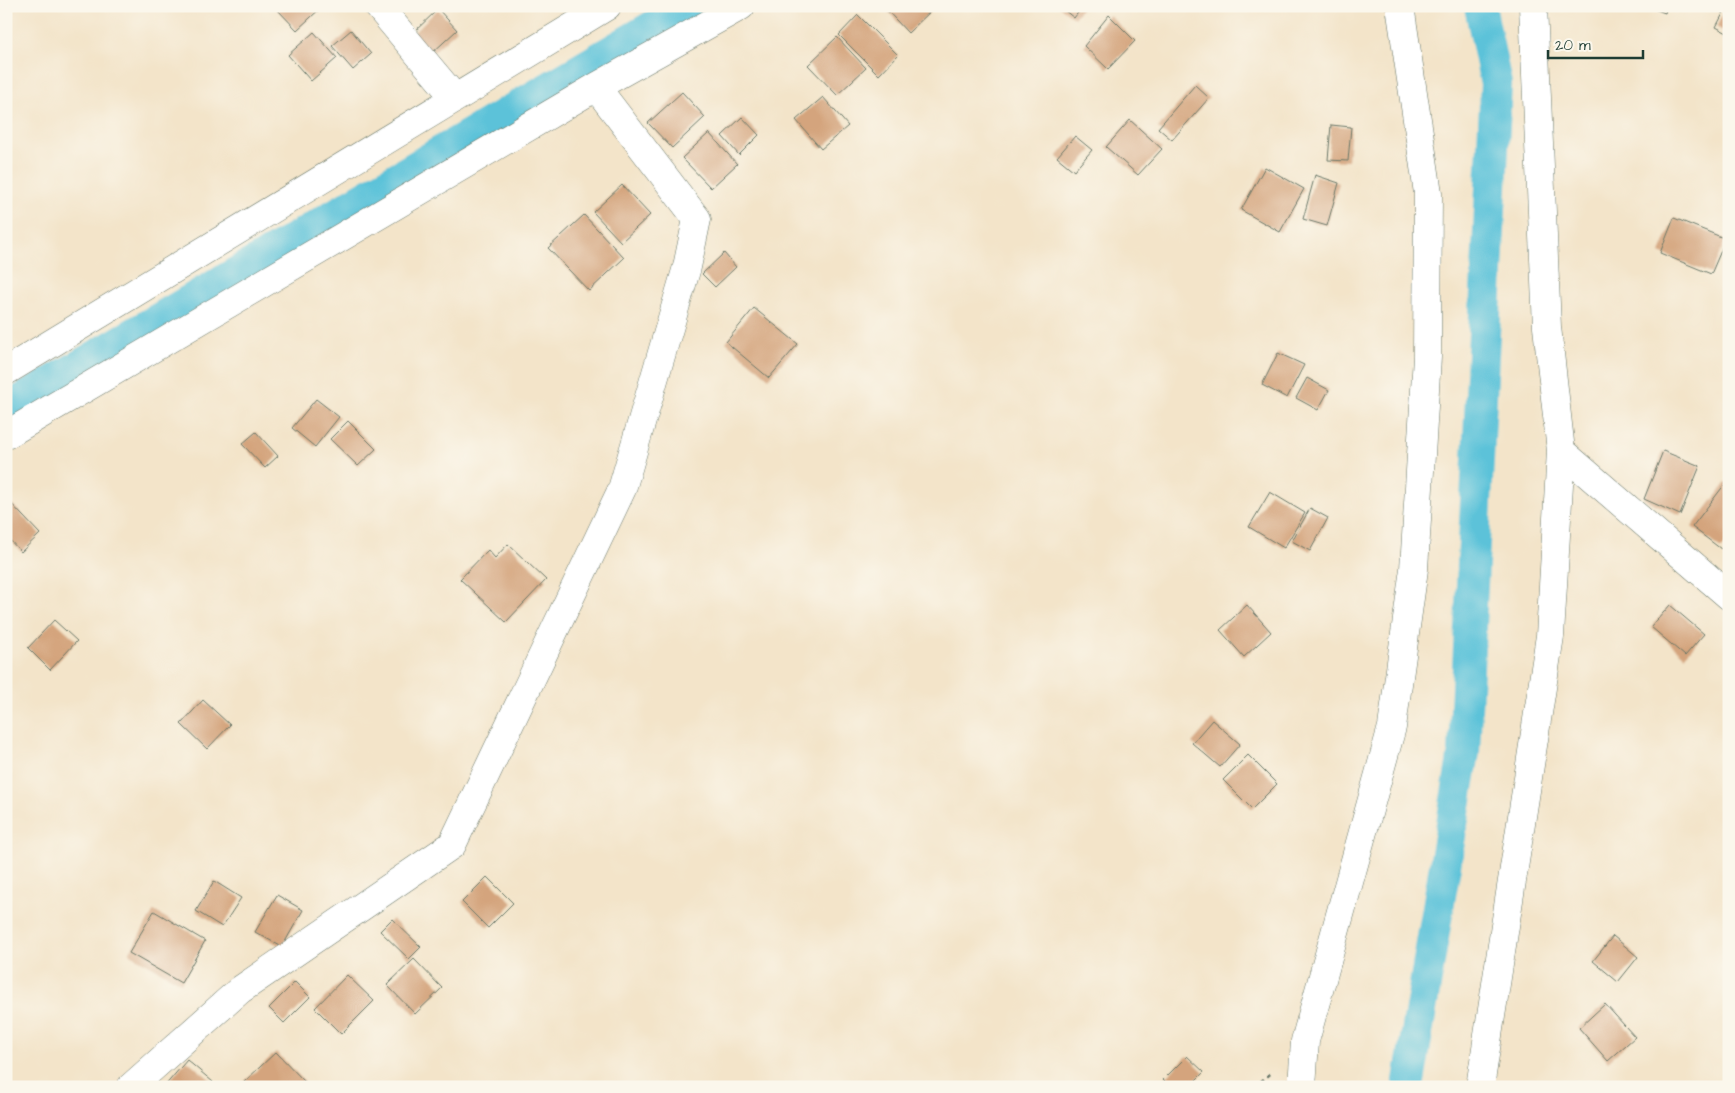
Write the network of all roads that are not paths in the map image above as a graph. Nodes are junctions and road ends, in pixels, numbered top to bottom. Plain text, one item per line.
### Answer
1 (378, 6) edge
2 (607, 6) edge
3 (741, 6) edge
4 (1400, 6) edge
5 (1533, 6) edge
6 (596, 88) junction
7 (455, 98) junction
8 (6, 371) edge
9 (6, 435) edge
10 (1561, 451) junction
11 (1729, 596) edge
12 (131, 1087) edge
13 (1302, 1087) edge
14 (1480, 1087) edge

1 - 7 street
2 - 7 street
3 - 6 street
4 - 13 street
5 - 10 street
6 - 9 street
6 - 12 street
7 - 8 street
10 - 11 street
10 - 14 street

